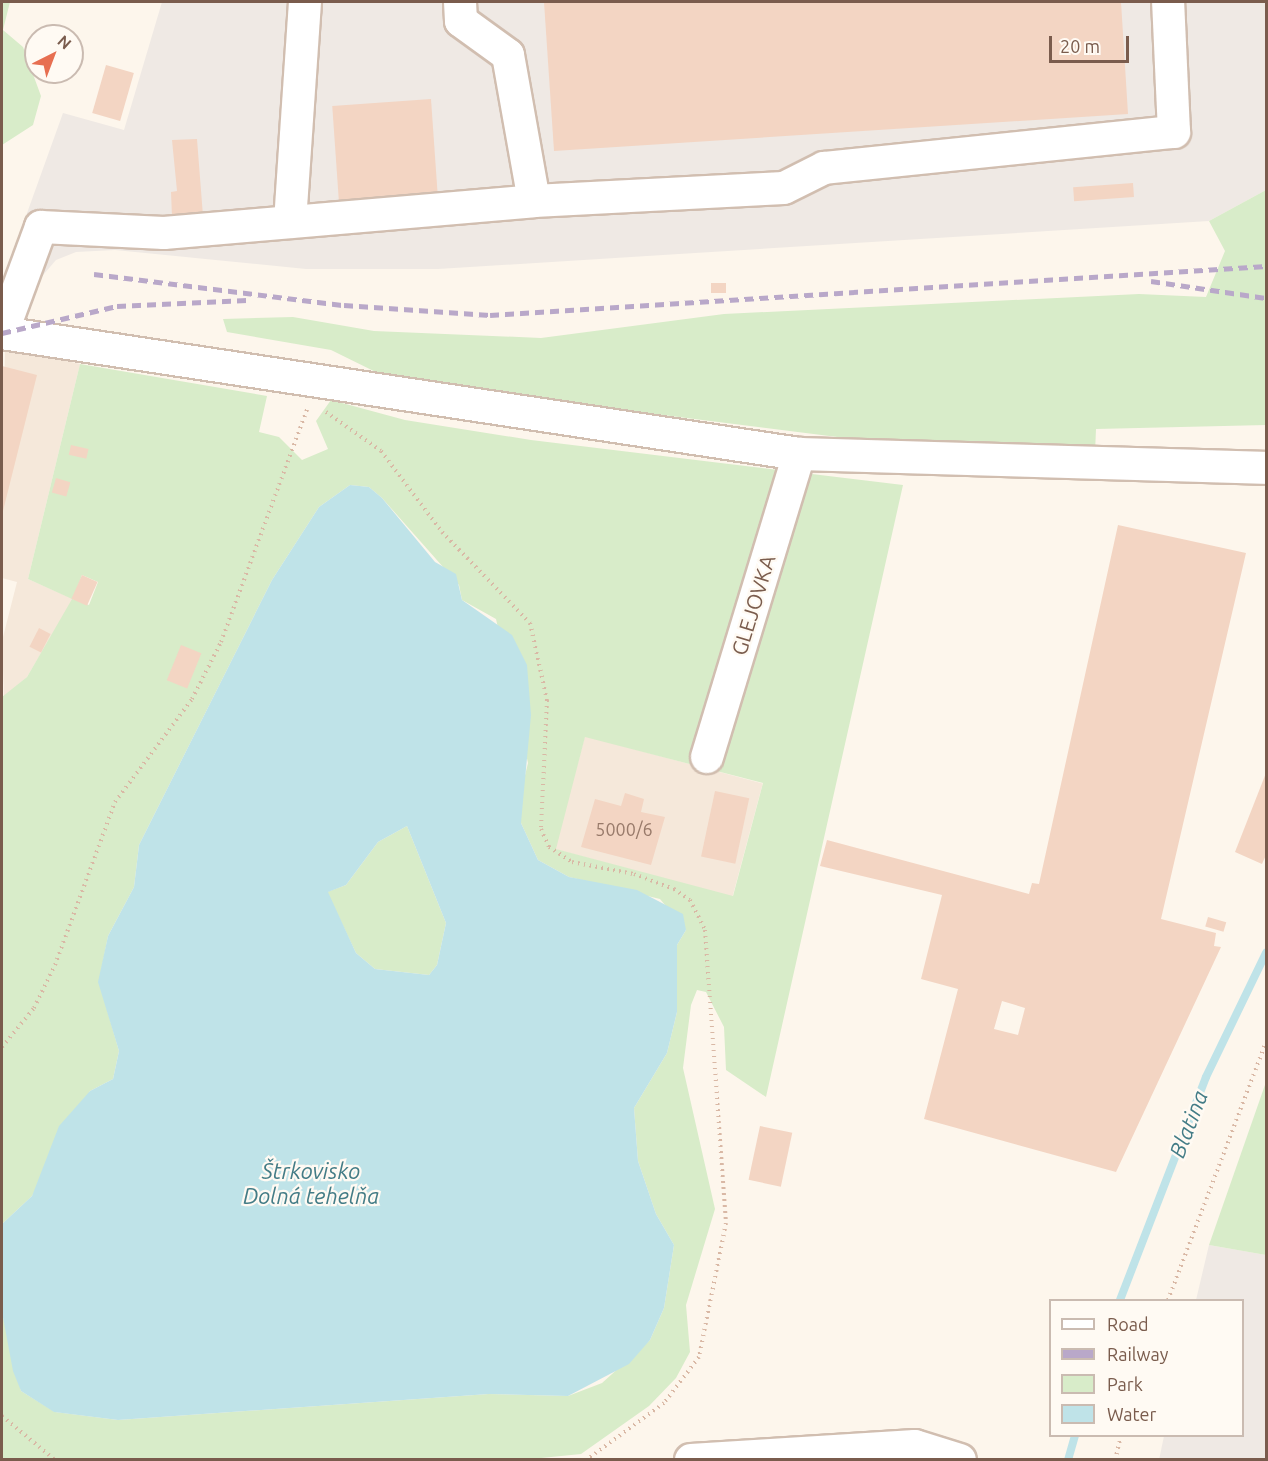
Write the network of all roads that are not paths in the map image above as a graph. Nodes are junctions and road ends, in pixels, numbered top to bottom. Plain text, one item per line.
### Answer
1 (305, 2) edge
2 (460, 2) edge
3 (1168, 2) edge
4 (534, 201) junction
5 (290, 222) junction
6 (2, 333) edge
7 (799, 454) junction
8 (1266, 468) edge
9 (707, 757) dead end
10 (691, 1460) edge
11 (960, 1460) edge

1 - 5 street
2 - 4 street
3 - 4 street
4 - 5 street
5 - 6 street
6 - 7 street
7 - 8 street
7 - 9 street, GLEJOVKA
10 - 11 street

